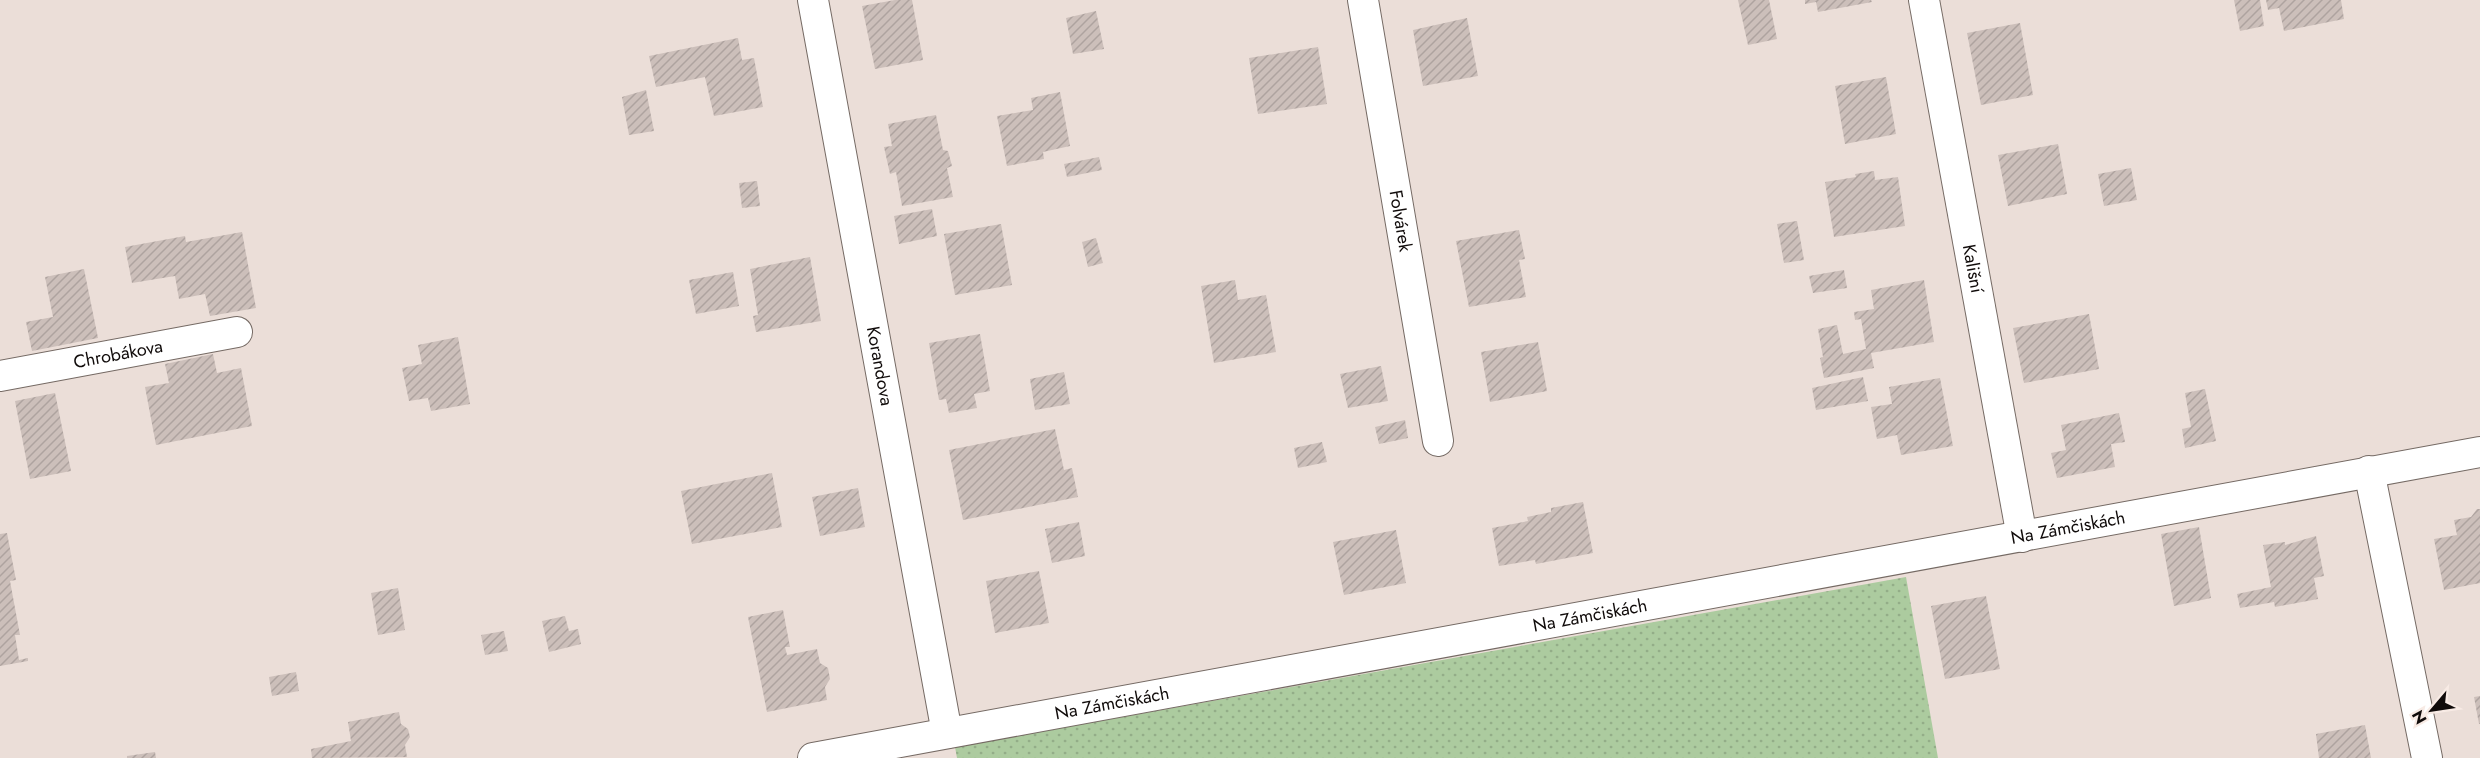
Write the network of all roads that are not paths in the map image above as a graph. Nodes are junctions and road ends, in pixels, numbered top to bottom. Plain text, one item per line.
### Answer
1 (813, 0) edge
2 (1363, 0) edge
3 (1924, 0) edge
4 (237, 332) dead end
5 (0, 376) edge
6 (1438, 441) dead end
7 (2480, 452) edge
8 (2368, 471) junction
9 (2022, 537) junction
10 (947, 733) junction
11 (813, 758) edge
12 (2427, 758) edge

1 - 10 street, Korandova
2 - 6 street, Folvárek
3 - 9 street, Kališní
4 - 5 street, Chrobákova
7 - 8 street, Na Zámčiskách
8 - 9 street, Na Zámčiskách
8 - 12 street
9 - 10 street, Na Zámčiskách
10 - 11 street, Na Zámčiskách

